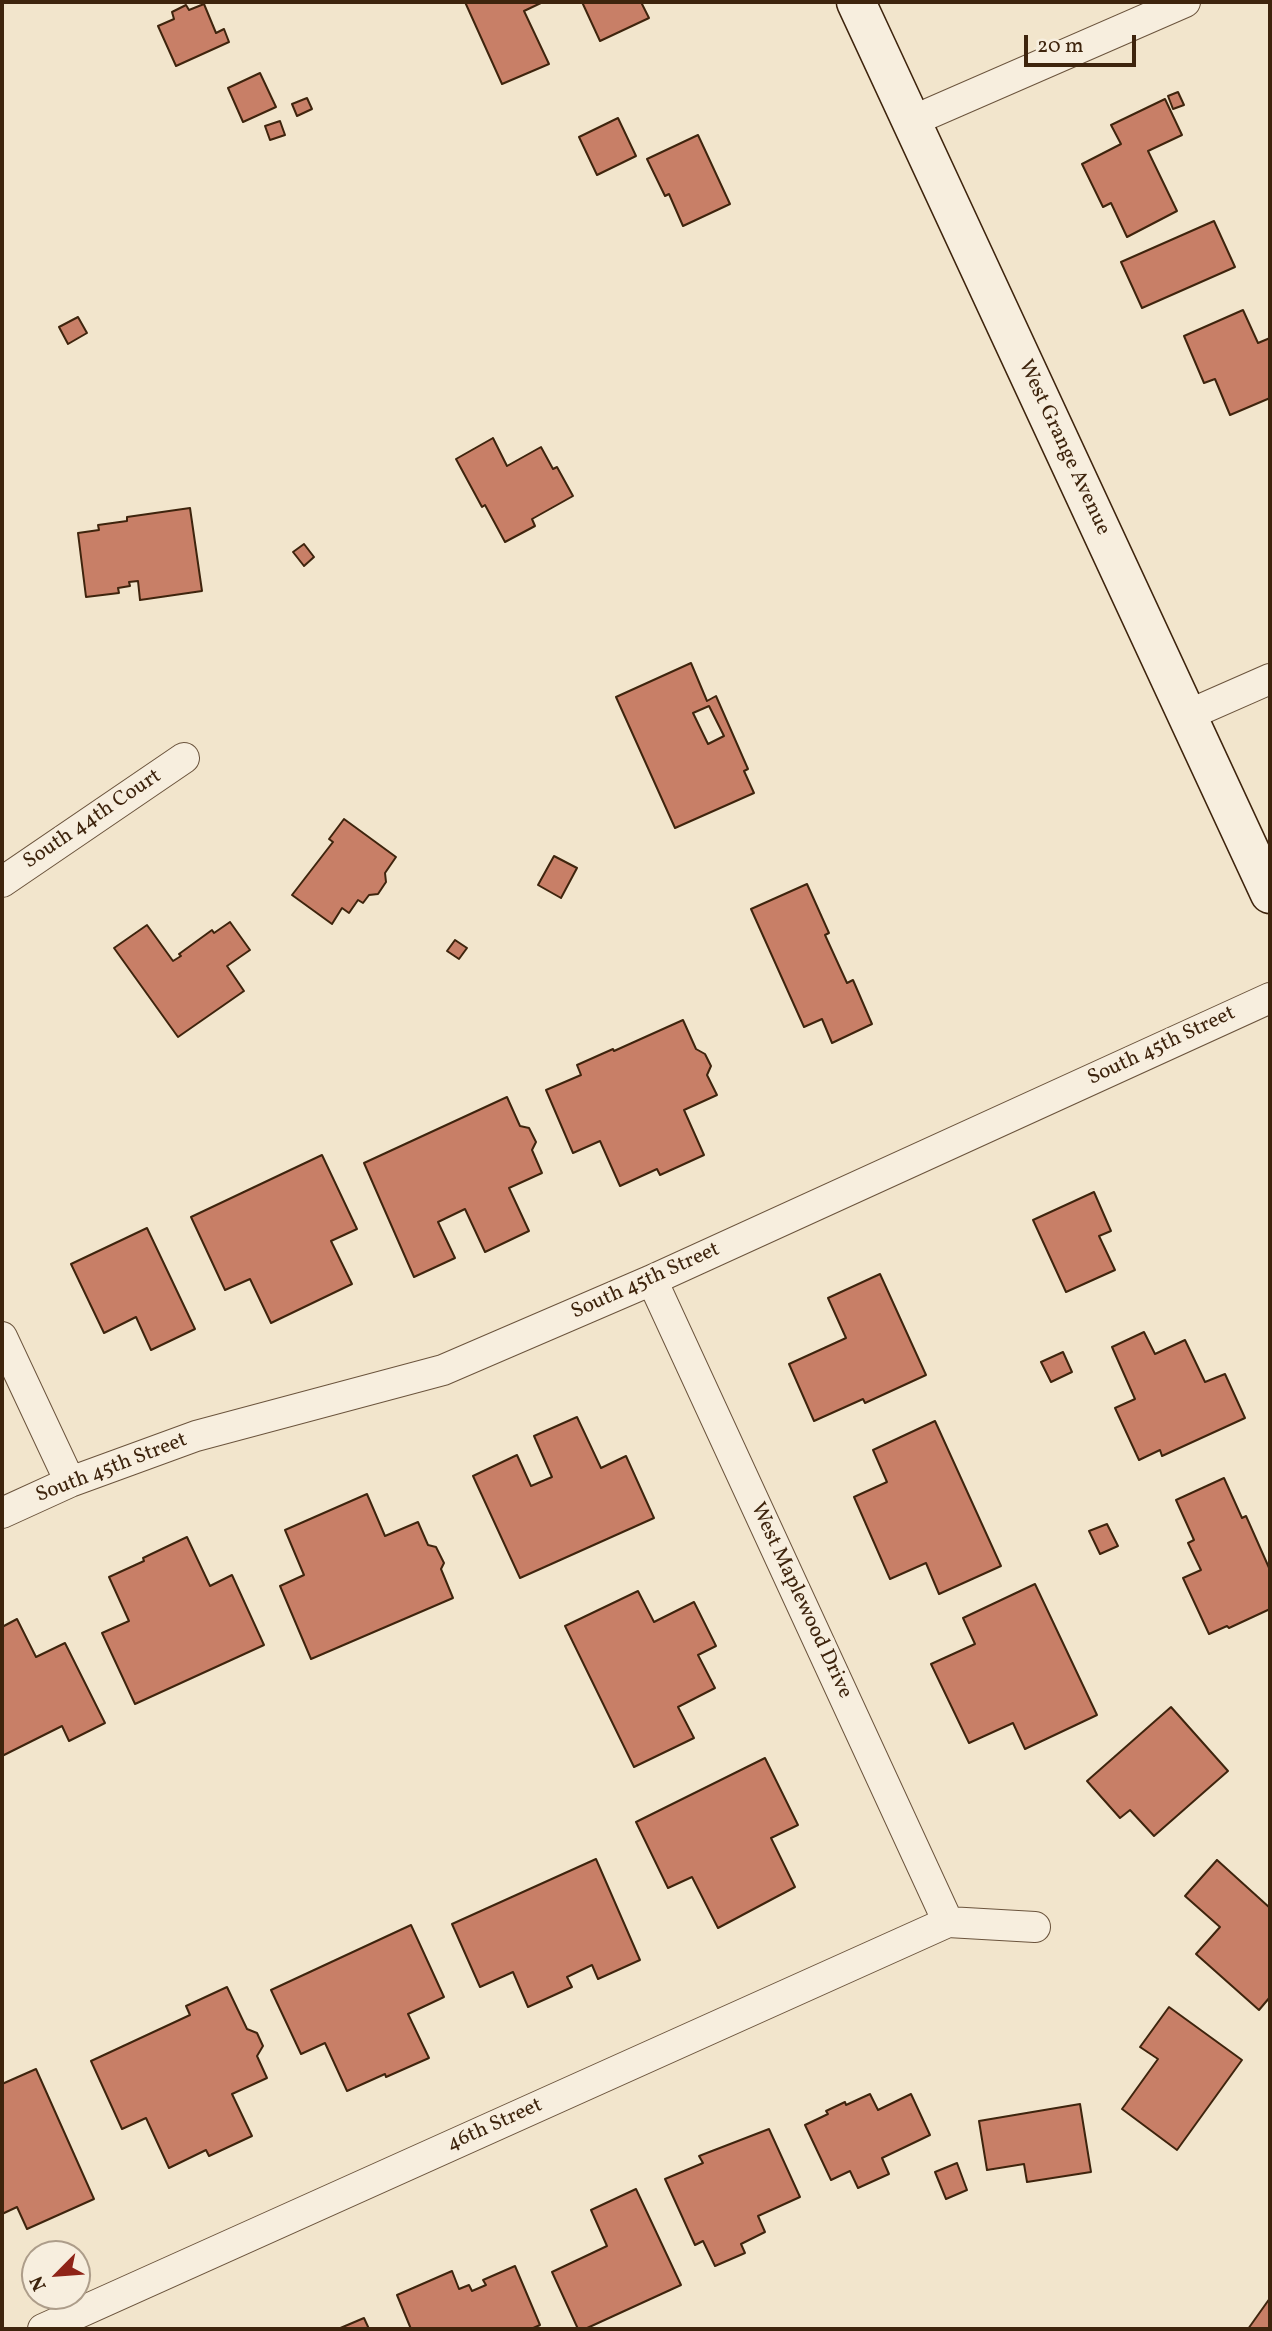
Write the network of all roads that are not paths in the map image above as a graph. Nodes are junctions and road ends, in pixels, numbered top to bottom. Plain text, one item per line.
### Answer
1 (856, 2) edge
2 (1185, 2) edge
3 (912, 121) junction
4 (1270, 679) edge
5 (1188, 715) junction
6 (184, 758) dead end
7 (2, 882) edge
8 (1270, 894) edge
9 (1270, 998) edge
10 (652, 1280) junction
11 (2, 1337) edge
12 (70, 1482) junction
13 (2, 1513) edge
14 (948, 1922) junction
15 (1035, 1927) dead end
16 (43, 2329) edge

1 - 3 street, West Grange Avenue
2 - 3 street
3 - 5 street, West Grange Avenue
4 - 5 street
5 - 8 street, West Grange Avenue
6 - 7 street, South 44th Court
9 - 10 street, South 45th Street
10 - 12 street, South 45th Street
10 - 14 street, West Maplewood Drive
11 - 12 street
12 - 13 street, South 45th Street
14 - 15 street
14 - 16 street, 46th Street

